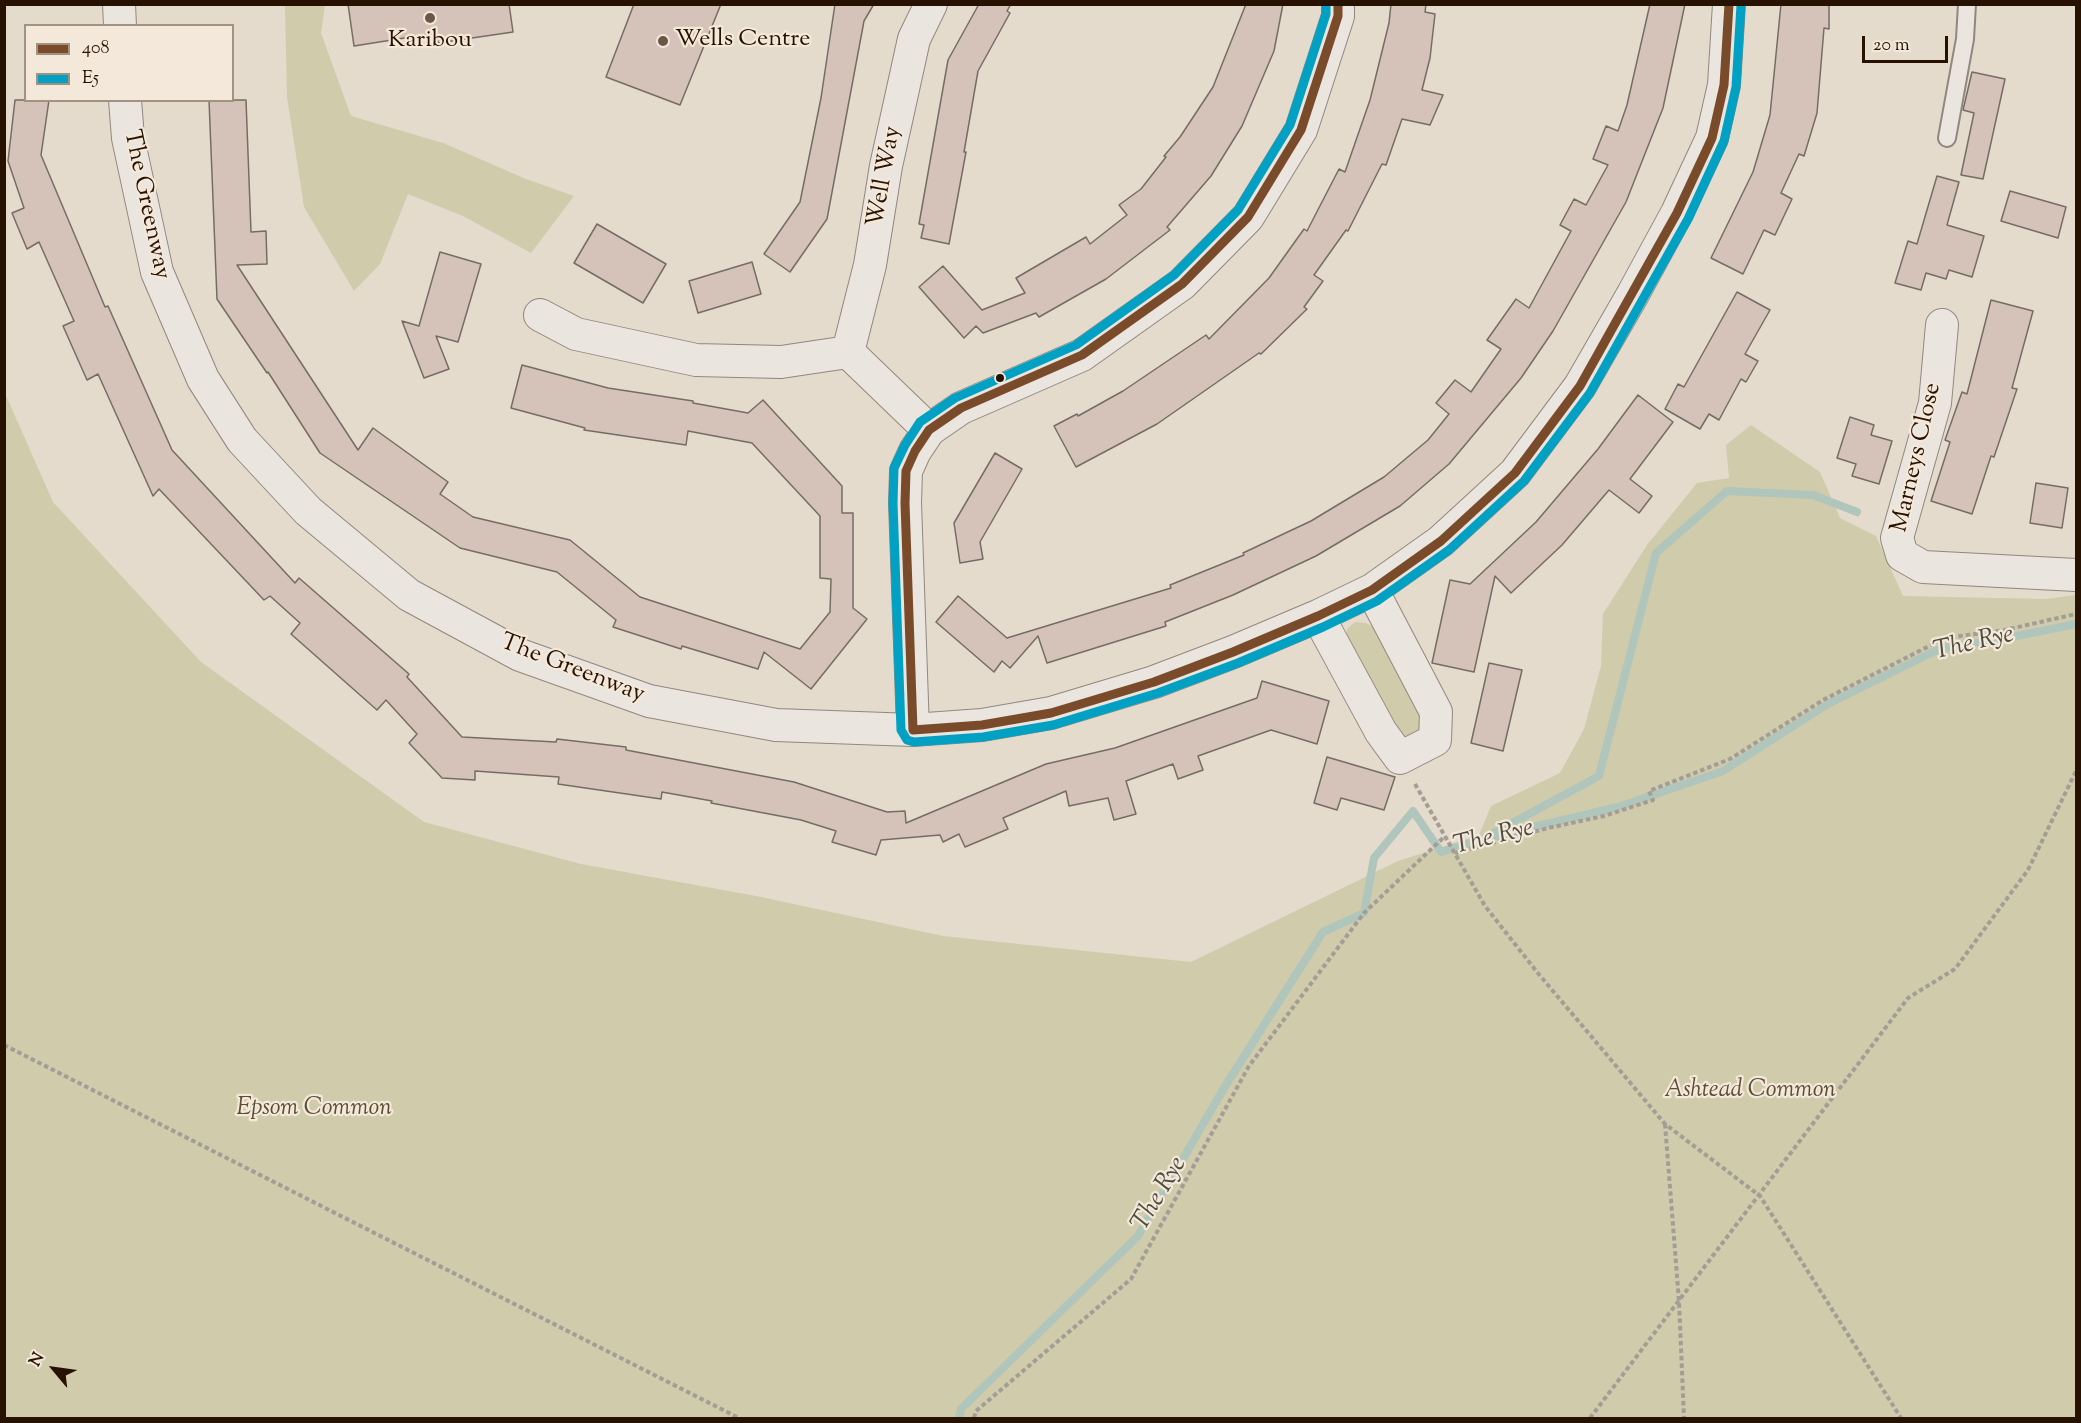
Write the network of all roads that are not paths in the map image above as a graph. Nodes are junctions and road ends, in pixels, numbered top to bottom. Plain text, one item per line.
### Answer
1 (119, 4) edge
2 (931, 4) edge
3 (1338, 4) edge
4 (1729, 4) edge
5 (1967, 4) edge
6 (120, 24) edge
7 (125, 102) edge
8 (1947, 138) dead end
9 (540, 315) dead end
10 (1942, 325) dead end
11 (848, 352) junction
12 (929, 430) junction
13 (2076, 574) edge
14 (1372, 590) junction
15 (1318, 616) junction
16 (913, 730) junction

1 - 6 street
2 - 11 street, Well Way
3 - 12 street
4 - 14 street, The Greenway
5 - 8 lane
7 - 16 street, The Greenway
9 - 11 street
10 - 13 street, Marneys Close
11 - 12 street
12 - 16 street
14 - 15 street, The Greenway
14 - 15 street
15 - 16 street, The Greenway

